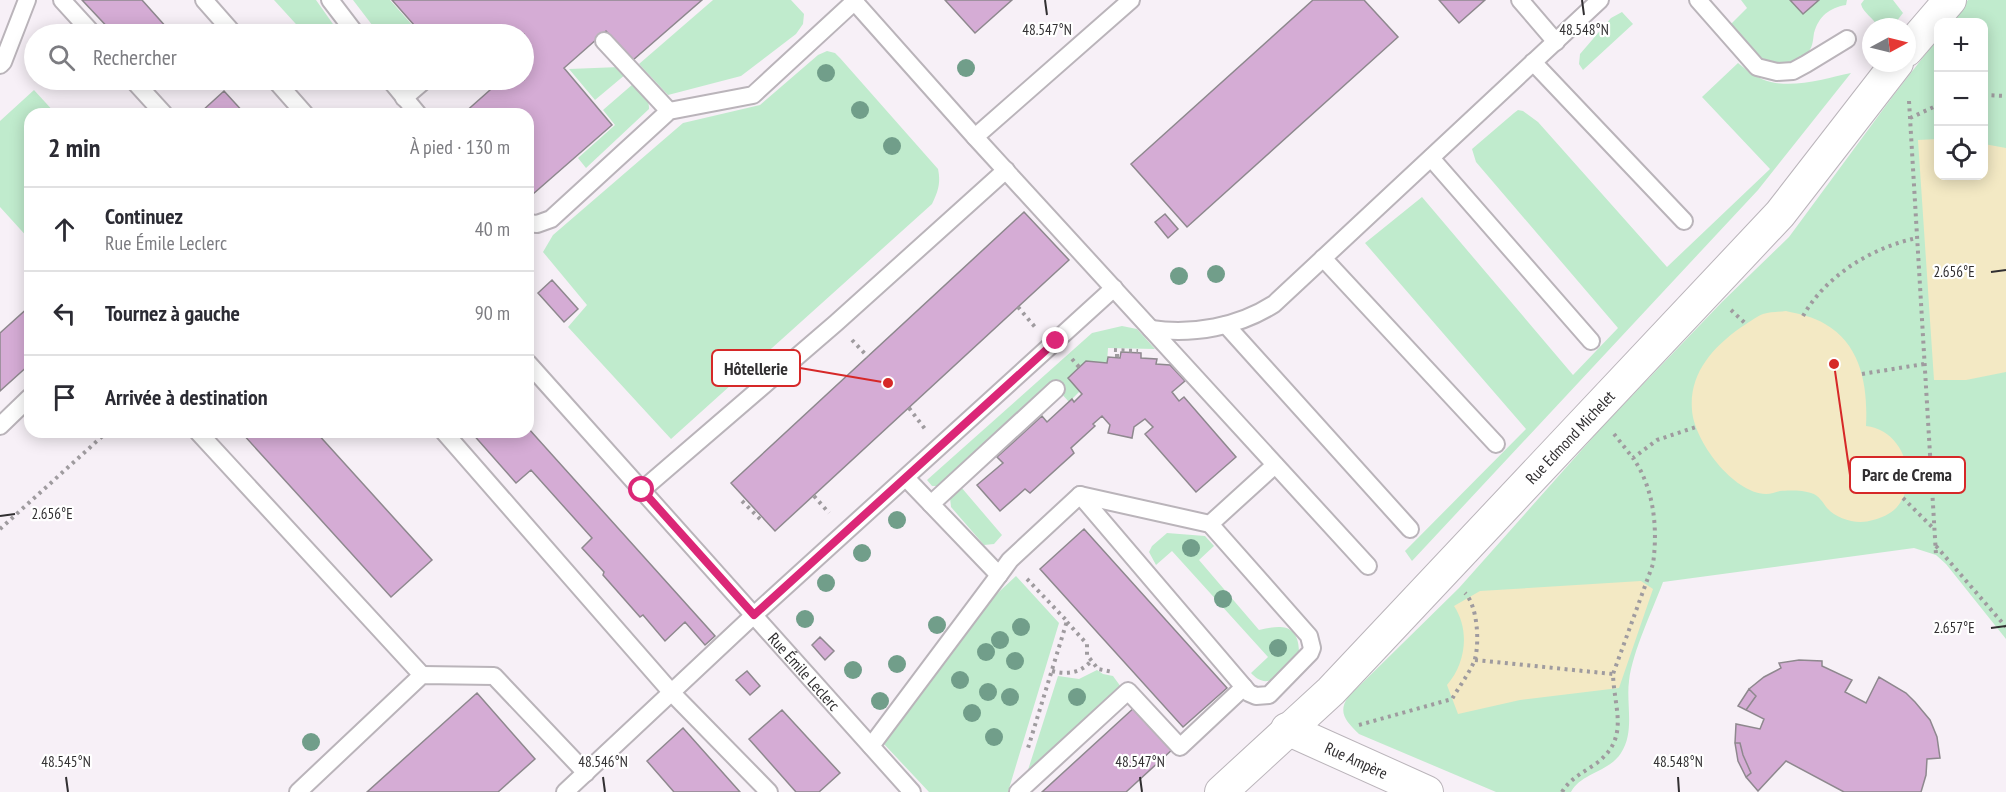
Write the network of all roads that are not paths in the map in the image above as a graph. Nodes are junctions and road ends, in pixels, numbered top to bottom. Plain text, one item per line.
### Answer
1 (27, 0) edge
2 (62, 0) edge
3 (204, 0) edge
4 (330, 0) edge
5 (855, 0) edge
6 (1131, 0) edge
7 (1520, 0) edge
8 (1600, 0) edge
9 (1698, 0) edge
10 (1950, 0) edge
11 (84, 24) edge
12 (225, 24) edge
13 (348, 24) edge
14 (1847, 39) dead end
15 (1916, 40) edge
16 (604, 41) dead end
17 (1556, 42) junction
18 (1533, 62) junction
19 (0, 65) edge
20 (1890, 72) edge
21 (142, 90) edge
22 (284, 90) edge
23 (398, 90) edge
24 (413, 90) edge
25 (404, 98) junction
26 (159, 108) edge
27 (301, 108) edge
28 (413, 108) edge
29 (669, 111) junction
30 (975, 137) junction
31 (1431, 158) junction
32 (1006, 170) junction
33 (1684, 221) dead end
34 (534, 224) edge
35 (1323, 258) junction
36 (1114, 288) junction
37 (1226, 324) junction
38 (1151, 329) junction
39 (1591, 341) dead end
40 (534, 370) edge
41 (1056, 390) dead end
42 (24, 403) edge
43 (0, 426) edge
44 (204, 438) edge
45 (449, 438) edge
46 (1496, 444) dead end
47 (1275, 465) junction
48 (906, 478) junction
49 (642, 490) junction
50 (1080, 495) junction
51 (931, 504) junction
52 (1210, 524) junction
53 (1410, 529) dead end
54 (1368, 566) dead end
55 (999, 575) junction
56 (754, 615) junction
57 (422, 675) junction
58 (1244, 687) junction
59 (672, 693) junction
60 (1287, 729) junction
61 (871, 746) junction
62 (586, 773) junction
63 (298, 792) edge
64 (566, 792) edge
65 (770, 792) edge
66 (912, 792) edge
67 (1018, 792) edge
68 (1221, 792) edge
69 (1427, 792) edge

1 - 19 lane
2 - 11 lane
3 - 12 lane
4 - 13 lane
5 - 29 lane
5 - 30 lane
6 - 30 lane
7 - 17 lane
8 - 17 lane
9 - 14 lane
10 - 15 street
16 - 29 lane
17 - 18 lane
18 - 31 lane
18 - 33 lane
20 - 60 street, Rue Edmond Michelet
21 - 26 lane
22 - 27 lane
23 - 25 lane
24 - 25 lane
25 - 28 lane
29 - 34 lane
30 - 32 lane
31 - 35 lane
31 - 39 lane
32 - 36 lane
32 - 49 lane
35 - 37 lane
35 - 46 lane
36 - 38 lane
36 - 48 lane
37 - 38 lane
37 - 53 lane
38 - 47 lane
40 - 49 lane, Rue Émile Leclerc
41 - 51 lane
42 - 43 lane
44 - 57 lane
45 - 59 lane
47 - 52 lane
47 - 54 lane
48 - 51 lane
48 - 56 lane
49 - 56 lane, Rue Émile Leclerc
50 - 52 lane
50 - 55 lane
50 - 58 lane
51 - 55 lane
52 - 58 lane
55 - 61 lane
56 - 59 lane
56 - 61 lane, Rue Émile Leclerc
57 - 62 lane
57 - 63 lane
58 - 67 lane
59 - 62 lane
59 - 65 lane
60 - 68 street, Rue Edmond Michelet
60 - 69 street, Rue Ampère
61 - 66 lane, Rue Émile Leclerc
62 - 64 lane

